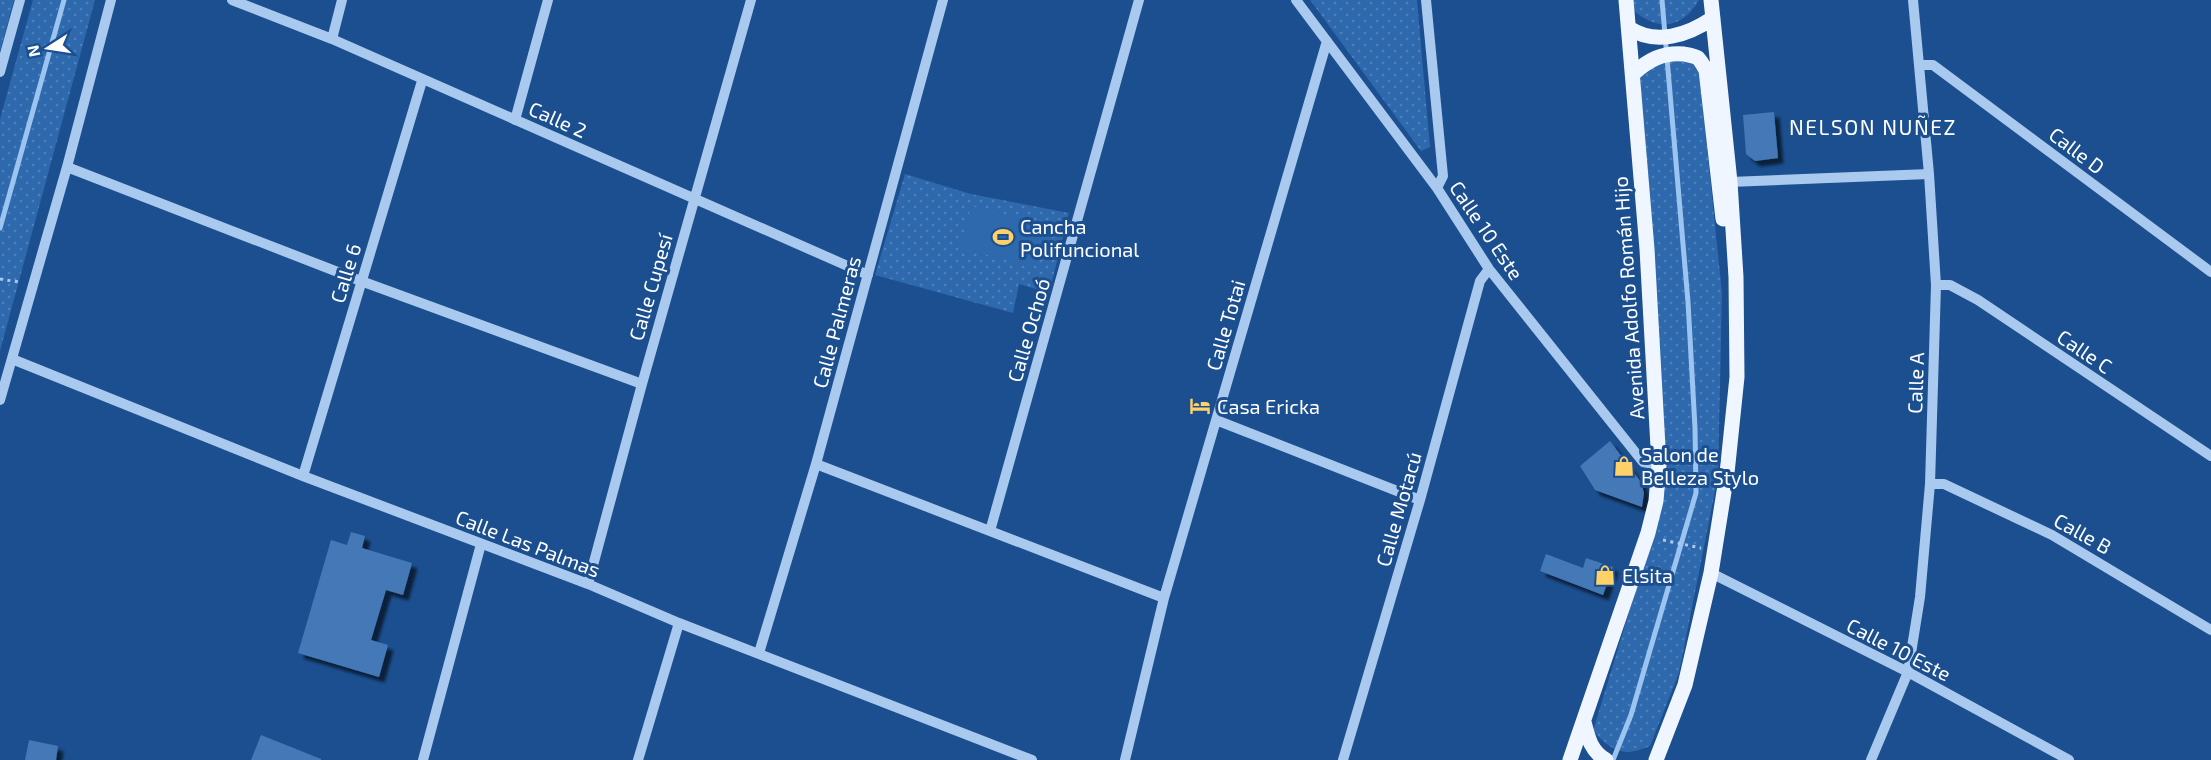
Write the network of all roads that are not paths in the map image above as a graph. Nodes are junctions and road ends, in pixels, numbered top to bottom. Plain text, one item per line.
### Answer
1 (20, 0) edge
2 (111, 0) edge
3 (232, 0) edge
4 (342, 0) edge
5 (548, 0) edge
6 (751, 0) edge
7 (943, 0) edge
8 (1139, 0) edge
9 (1296, 0) edge
10 (1426, 0) edge
11 (1626, 0) edge
12 (1711, 0) edge
13 (1912, 0) edge
14 (1713, 18) junction
15 (1634, 32) junction
16 (332, 39) junction
17 (1327, 41) junction
18 (1920, 65) junction
19 (1638, 70) junction
20 (0, 72) edge
21 (422, 81) junction
22 (515, 120) junction
23 (67, 167) junction
24 (1929, 174) junction
25 (1730, 182) junction
26 (1437, 188) junction
27 (693, 200) junction
28 (1489, 269) junction
29 (2211, 272) edge
30 (868, 275) junction
31 (1736, 277) junction
32 (361, 281) junction
33 (1936, 285) junction
34 (12, 359) junction
35 (642, 384) junction
36 (0, 400) edge
37 (1216, 420) junction
38 (2211, 456) edge
39 (816, 464) junction
40 (1659, 465) junction
41 (303, 476) junction
42 (1930, 484) junction
43 (1420, 500) junction
44 (990, 531) junction
45 (481, 544) junction
46 (1711, 573) junction
47 (588, 584) junction
48 (1164, 598) junction
49 (679, 623) junction
50 (2211, 630) edge
51 (759, 653) junction
52 (1908, 672) junction
53 (1585, 728) junction
54 (1006, 756) edge
55 (1655, 758) edge
56 (423, 760) edge
57 (638, 760) edge
58 (1032, 760) edge
59 (1125, 760) edge
60 (1343, 760) edge
61 (1570, 760) edge
62 (1605, 760) edge
63 (1871, 760) edge
64 (2069, 760) edge

1 - 20 street
2 - 23 street
3 - 16 street, Calle 2
4 - 16 street
5 - 22 street
6 - 27 street, Calle Cupesí
7 - 30 street, Calle Palmeras
8 - 44 street, Calle Ochoó
9 - 17 street, Calle 10 Este
10 - 26 street
11 - 15 main road, Avenida Adolfo Román Hijo
12 - 14 main road
13 - 18 street, Calle A
14 - 15 main road
14 - 25 main road
15 - 19 main road, Avenida Adolfo Román Hijo
16 - 21 street, Calle 2
17 - 26 street, Calle 10 Este
17 - 37 street, Calle Totai
18 - 24 street, Calle A
18 - 29 street, Calle D
19 - 31 main road
19 - 40 main road, Avenida Adolfo Román Hijo
21 - 22 street, Calle 2
21 - 32 street, Calle 6
22 - 27 street, Calle 2
23 - 32 street
23 - 34 street
24 - 25 street
24 - 33 street, Calle A
25 - 31 main road
26 - 28 street, Calle 10 Este
27 - 30 street, Calle 2
27 - 35 street, Calle Cupesí
28 - 40 street, Calle 10 Este
28 - 43 street, Calle Motacú
30 - 39 street, Calle Palmeras
31 - 46 main road
32 - 35 street
32 - 41 street, Calle 6
33 - 38 street, Calle C
33 - 42 street, Calle A
34 - 36 street
34 - 41 street, Calle Las Palmas
35 - 47 street, Calle Cupesí
37 - 43 street
37 - 48 street, Calle Totai
39 - 44 street
39 - 51 street, Calle Palmeras
40 - 53 main road, Avenida Adolfo Román Hijo
41 - 45 street, Calle Las Palmas
42 - 50 street, Calle B
42 - 52 street, Calle A
43 - 60 street, Calle Motacú
44 - 48 street
45 - 47 street, Calle Las Palmas
45 - 56 street
46 - 52 street, Calle 10 Este
46 - 55 main road
47 - 49 street, Calle Las Palmas
48 - 59 street, Calle Totai
49 - 51 street, Calle Las Palmas
49 - 57 street
51 - 54 street, Calle Las Palmas
52 - 63 street, Calle A
52 - 64 street, Calle 10 Este
53 - 61 main road, Avenida Adolfo Román Hijo
53 - 62 main road
54 - 58 street, Calle Las Palmas

